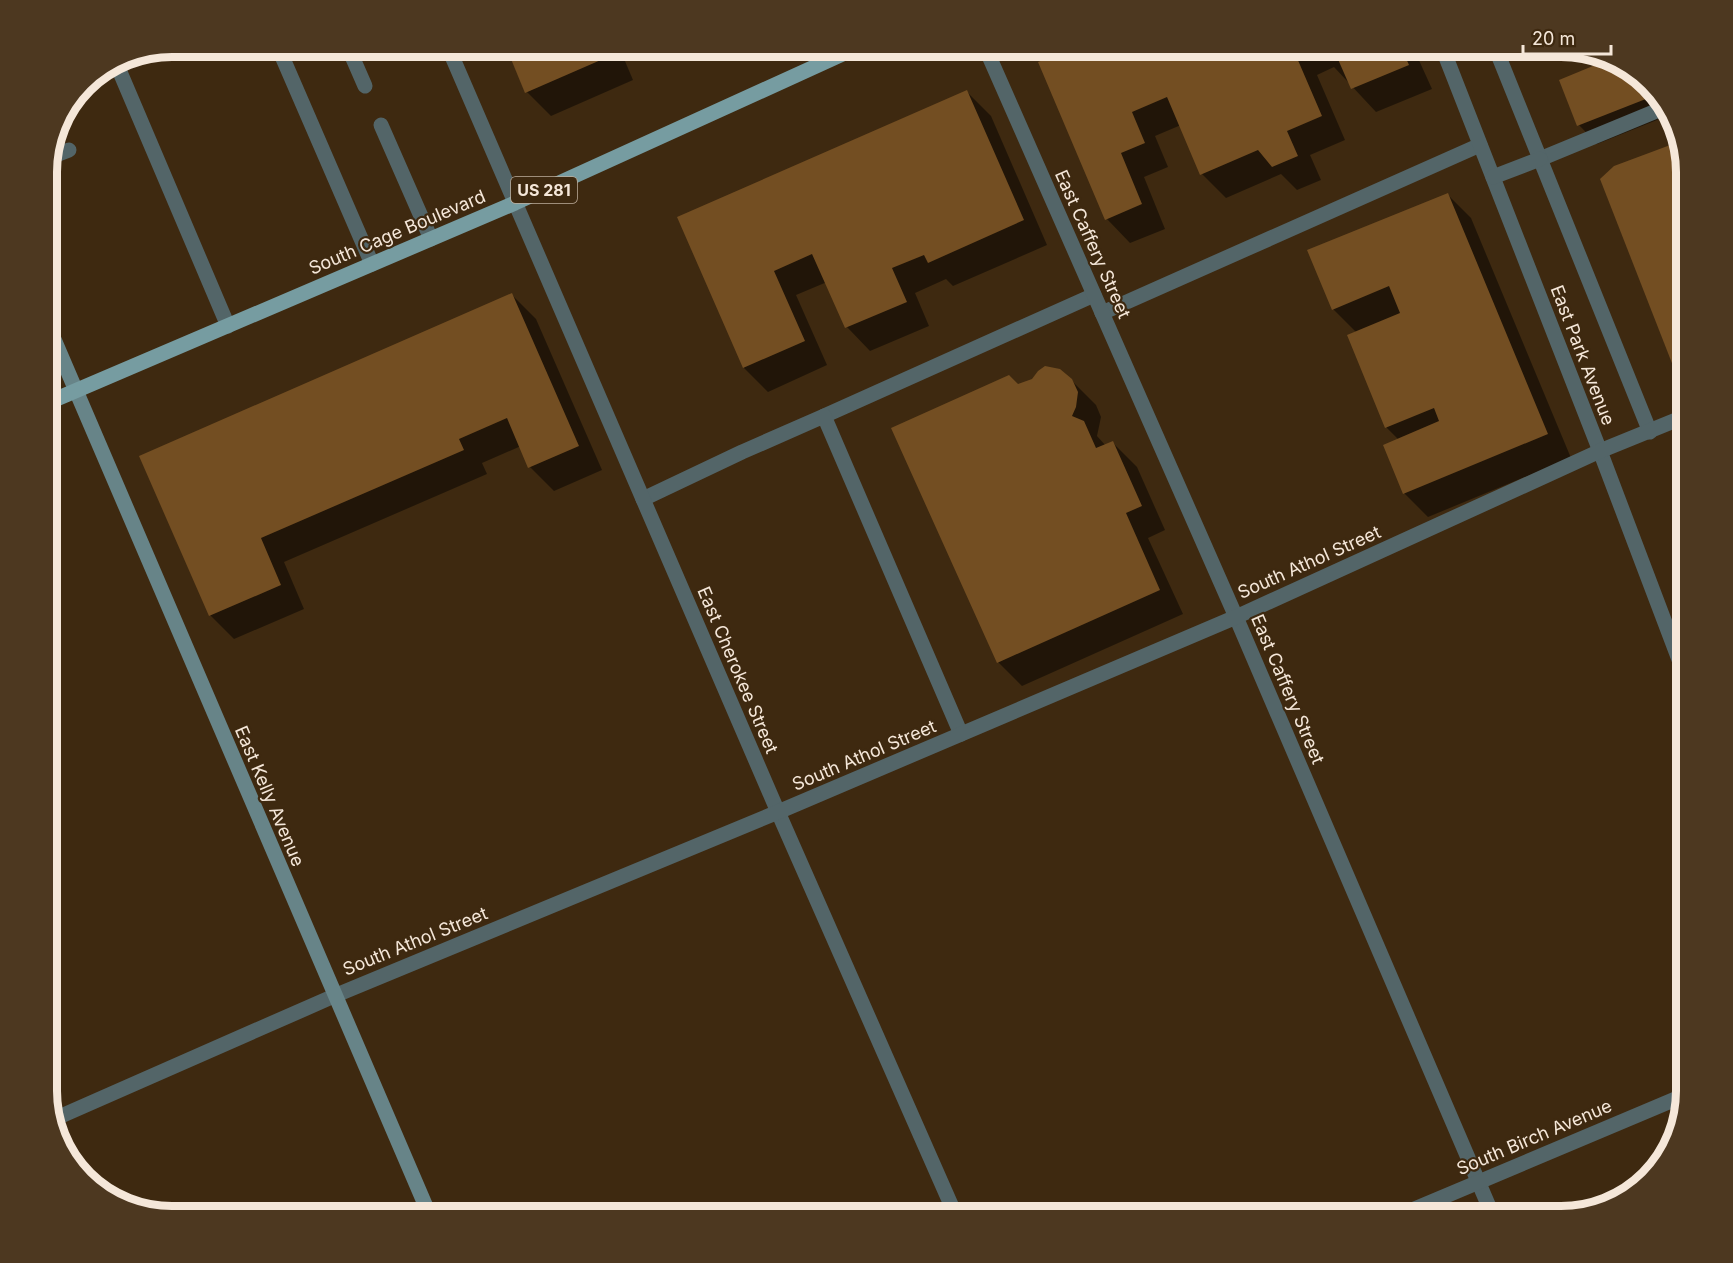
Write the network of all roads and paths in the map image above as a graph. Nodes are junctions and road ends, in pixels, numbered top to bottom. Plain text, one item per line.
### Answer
1 (283, 57) edge
2 (353, 57) edge
3 (453, 57) edge
4 (834, 57) edge
5 (990, 57) edge
6 (1446, 57) edge
7 (1499, 57) edge
8 (119, 70) edge
9 (365, 86) dead end
10 (1658, 110) edge
11 (381, 124) dead end
12 (1480, 145) junction
13 (69, 150) dead end
14 (59, 154) edge
15 (1540, 159) junction
16 (1493, 177) junction
17 (515, 203) junction
18 (431, 239) junction
19 (372, 264) junction
20 (1095, 295) junction
21 (1102, 313) junction
22 (228, 326) junction
23 (57, 346) edge
24 (76, 391) junction
25 (57, 399) edge
26 (824, 416) junction
27 (1676, 420) edge
28 (1650, 432) junction
29 (1600, 451) junction
30 (643, 499) junction
31 (1236, 617) junction
32 (1676, 652) edge
33 (961, 734) junction
34 (778, 812) junction
35 (334, 996) junction
36 (1675, 1099) edge
37 (60, 1116) edge
38 (1478, 1182) junction
39 (426, 1206) edge
40 (952, 1206) edge
41 (1422, 1206) edge
42 (1489, 1206) edge

1 - 19 street
2 - 9 street
3 - 17 street, East Cherokee Street
4 - 17 main road, South Cage Boulevard / US 281
5 - 20 street, East Caffery Street
6 - 12 street, East Park Avenue
7 - 15 street, East Park Avenue
8 - 22 street
10 - 15 street
11 - 18 street
12 - 16 street, East Park Avenue
12 - 21 street
13 - 14 street
15 - 16 street
15 - 28 street, East Park Avenue
16 - 29 street, East Park Avenue
17 - 18 main road, South Cage Boulevard / US 281
17 - 30 street, East Cherokee Street
18 - 19 main road, South Cage Boulevard / US 281
19 - 22 main road, South Cage Boulevard / US 281
20 - 21 street, East Caffery Street
20 - 26 street
21 - 31 street, East Caffery Street
22 - 24 main road, South Cage Boulevard / US 281
23 - 24 street, East Kelly Avenue
24 - 25 main road, South Cage Boulevard / US 281
24 - 35 street, East Kelly Avenue
26 - 30 street
26 - 33 street
27 - 28 street, South Athol Street
28 - 29 street, South Athol Street
29 - 31 street, South Athol Street
29 - 32 street, East Park Avenue
30 - 34 street, East Cherokee Street
31 - 33 street, South Athol Street
31 - 38 street, East Caffery Street
33 - 34 street, South Athol Street
34 - 35 street, South Athol Street
34 - 40 street, East Cherokee Street
35 - 37 street, South Athol Street
35 - 39 street, East Kelly Avenue
36 - 38 street, South Birch Avenue
38 - 41 street, South Birch Avenue
38 - 42 street, East Caffery Street

